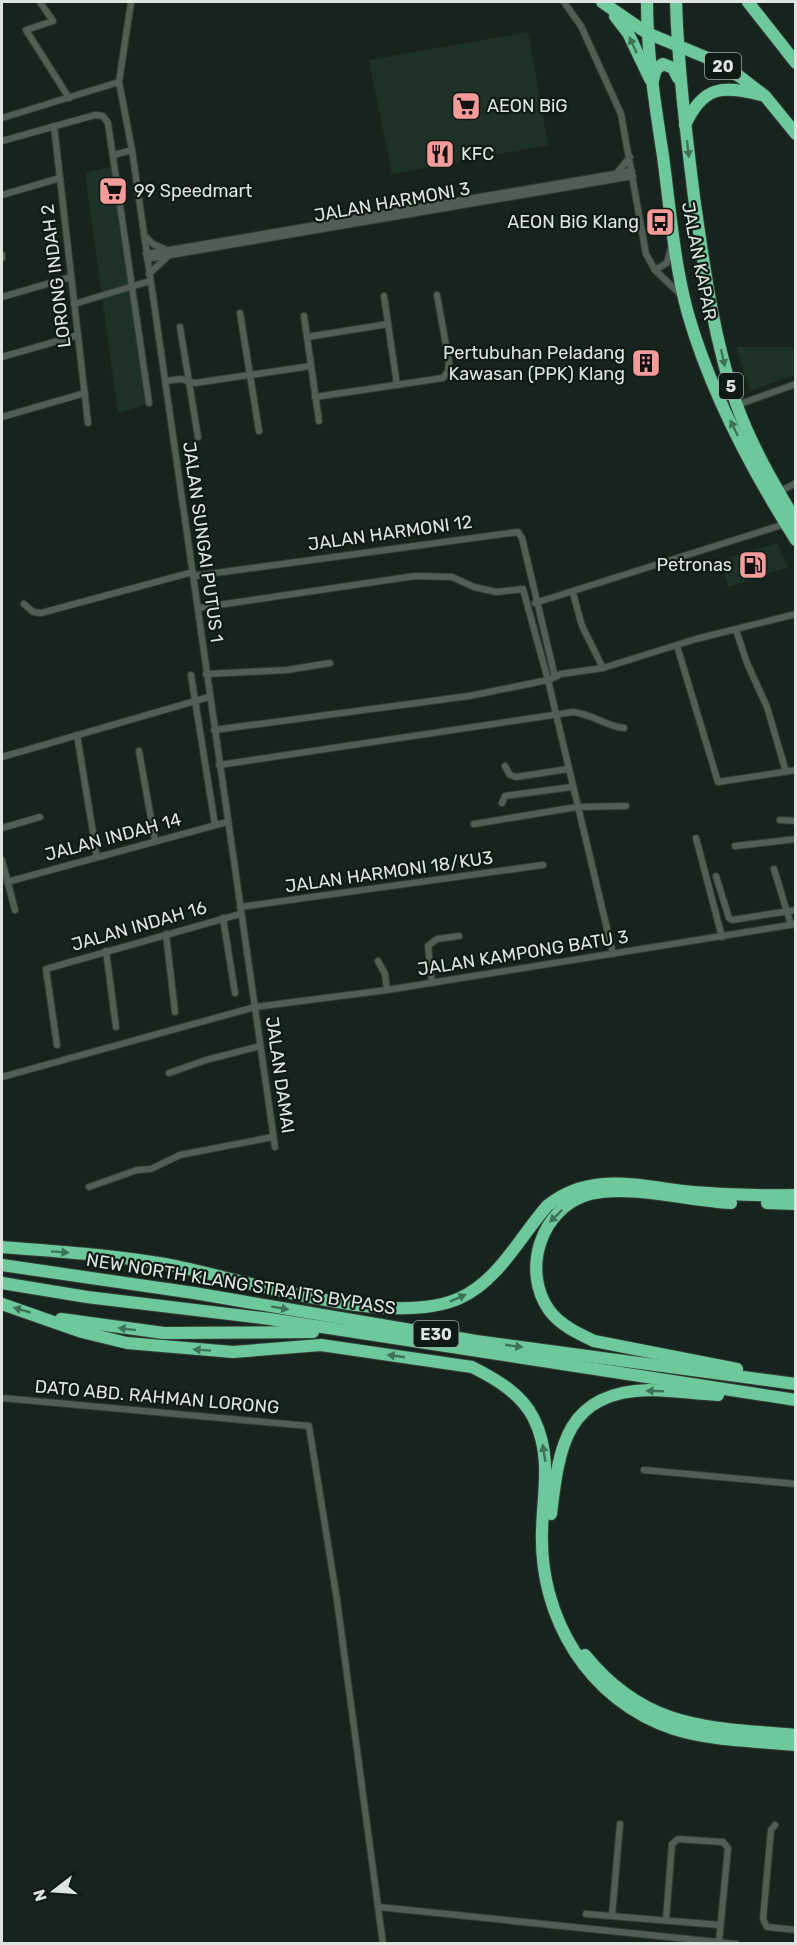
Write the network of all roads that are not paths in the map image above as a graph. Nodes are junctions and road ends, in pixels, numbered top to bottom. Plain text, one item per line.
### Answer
1 (40, 2) edge
2 (131, 2) edge
3 (564, 2) edge
4 (646, 2) edge
5 (676, 2) edge
6 (748, 2) edge
7 (754, 2) edge
8 (606, 5) edge
9 (762, 17) junction
10 (647, 33) junction
11 (677, 44) junction
12 (795, 63) edge
13 (119, 82) junction
14 (652, 82) junction
15 (681, 91) junction
16 (765, 96) junction
17 (69, 98) junction
18 (2, 118) edge
19 (685, 124) junction
20 (54, 126) junction
21 (795, 134) edge
22 (2, 141) edge
23 (132, 150) junction
24 (114, 155) junction
25 (630, 157) junction
26 (633, 173) junction
27 (618, 176) junction
28 (60, 178) junction
29 (635, 191) junction
30 (2, 195) edge
31 (673, 228) junction
32 (143, 234) junction
33 (170, 253) junction
34 (147, 257) junction
35 (655, 270) junction
36 (71, 277) junction
37 (150, 277) junction
38 (133, 286) junction
39 (437, 295) dead end
40 (384, 296) dead end
41 (2, 297) edge
42 (685, 302) junction
43 (74, 304) junction
44 (240, 313) dead end
45 (304, 316) dead end
46 (388, 324) junction
47 (180, 327) dead end
48 (78, 334) junction
49 (307, 337) junction
50 (2, 357) edge
51 (311, 366) junction
52 (250, 375) junction
53 (165, 381) junction
54 (189, 381) junction
55 (795, 384) edge
56 (397, 385) junction
57 (85, 393) junction
58 (315, 397) junction
59 (150, 403) dead end
60 (737, 405) junction
61 (2, 417) edge
62 (319, 421) dead end
63 (88, 423) dead end
64 (259, 431) dead end
65 (198, 437) dead end
66 (795, 483) edge
67 (778, 492) junction
68 (790, 523) edge
69 (795, 540) edge
70 (194, 574) junction
71 (573, 593) junction
72 (537, 603) junction
73 (24, 604) dead end
74 (528, 605) junction
75 (198, 608) junction
76 (795, 614) edge
77 (736, 630) junction
78 (677, 646) junction
79 (330, 663) dead end
80 (603, 668) junction
81 (206, 674) junction
82 (191, 675) dead end
83 (555, 677) junction
84 (548, 680) junction
85 (209, 697) junction
86 (196, 701) junction
87 (555, 715) junction
88 (624, 728) dead end
89 (214, 730) junction
90 (77, 735) junction
91 (139, 751) dead end
92 (2, 757) edge
93 (219, 765) junction
94 (505, 766) dead end
95 (568, 769) junction
96 (795, 770) edge
97 (786, 772) junction
98 (572, 787) junction
99 (502, 803) dead end
100 (626, 806) dead end
101 (577, 807) junction
102 (40, 817) dead end
103 (780, 820) dead end
104 (795, 821) edge
105 (227, 822) junction
106 (474, 824) dead end
107 (215, 825) junction
108 (2, 828) edge
109 (696, 838) dead end
110 (795, 839) edge
111 (155, 841) junction
112 (735, 846) dead end
113 (97, 857) junction
114 (2, 860) edge
115 (543, 865) dead end
116 (774, 869) dead end
117 (716, 876) dead end
118 (7, 882) junction
119 (15, 910) dead end
120 (795, 910) edge
121 (240, 911) junction
122 (787, 911) junction
123 (224, 918) junction
124 (793, 924) edge
125 (166, 934) junction
126 (459, 936) dead end
127 (722, 937) junction
128 (106, 951) junction
129 (613, 954) junction
130 (378, 960) dead end
131 (432, 983) junction
132 (387, 990) junction
133 (235, 993) dead end
134 (255, 1007) junction
135 (175, 1012) dead end
136 (116, 1027) dead end
137 (57, 1045) dead end
138 (260, 1046) junction
139 (170, 1073) dead end
140 (2, 1077) edge
141 (273, 1137) junction
142 (275, 1148) dead end
143 (89, 1187) dead end
144 (795, 1195) edge
145 (795, 1204) edge
146 (2, 1247) edge
147 (2, 1265) edge
148 (2, 1282) edge
149 (2, 1304) edge
150 (42, 1316) junction
151 (333, 1330) junction
152 (795, 1383) edge
153 (755, 1395) junction
154 (2, 1398) edge
155 (795, 1400) edge
156 (644, 1470) dead end
157 (795, 1484) edge
158 (795, 1735) edge
159 (795, 1745) edge
160 (620, 1824) dead end
161 (775, 1825) dead end
162 (379, 1907) junction
163 (586, 1914) dead end
164 (612, 1916) junction
165 (666, 1920) junction
166 (720, 1925) junction
167 (795, 1930) edge
168 (718, 1942) junction
169 (383, 1944) edge
170 (736, 1944) edge

1 - 17 street
2 - 13 street
3 - 25 street
4 - 10 highway, JALAN KAPAR / 5
5 - 11 highway, JALAN KAPAR / 5
6 - 9 highway
7 - 9 highway
8 - 10 highway, 20
14 -> 8 highway
9 - 12 highway
10 - 11 highway, 20
10 - 14 highway, JALAN KAPAR / 5
11 - 15 highway, JALAN KAPAR / 5
11 - 16 highway, 20
13 - 17 street
13 - 23 street, JALAN SUNGAI PUTUS 1
14 - 15 highway
14 - 31 highway, JALAN KAPAR / 5
15 - 19 highway, JALAN KAPAR / 5
16 - 19 highway
16 - 21 highway, 20
17 - 18 street
19 -> 60 highway, JALAN KAPAR / 5
20 - 22 street
20 - 24 street
20 - 28 street, LORONG INDAH 2
23 - 24 street
23 - 32 street, JALAN SUNGAI PUTUS 1
24 - 38 street
25 - 26 street
25 - 27 street
26 - 27 street, JALAN HARMONI 3
26 - 29 street
27 - 29 street
27 - 33 street, JALAN HARMONI 3
28 - 30 street
28 - 36 street, LORONG INDAH 2
29 - 35 street
31 - 35 street
31 - 42 highway, JALAN KAPAR / 5
32 - 33 street
32 - 34 street, JALAN SUNGAI PUTUS 1
33 - 34 street, JALAN HARMONI 3
33 - 37 street
34 - 37 street, JALAN SUNGAI PUTUS 1
35 - 42 street
36 - 41 street
36 - 43 street, LORONG INDAH 2
37 - 38 street
37 - 53 street, JALAN SUNGAI PUTUS 1
38 - 43 street
38 - 59 street
39 - 56 street
40 - 46 street
68 -> 42 highway, JALAN KAPAR / 5
43 - 48 street, LORONG INDAH 2
44 - 52 street
45 - 49 street
46 - 49 street
46 - 56 street
47 - 54 street
48 - 50 street
48 - 57 street, LORONG INDAH 2
49 - 51 street
51 - 52 street
51 - 58 street
52 - 54 street
52 - 64 street
53 - 54 street
53 - 70 street, JALAN SUNGAI PUTUS 1
54 - 65 street
55 - 60 street
56 - 58 street
57 - 61 street
57 - 63 street, LORONG INDAH 2
58 - 62 street
60 - 67 highway, JALAN KAPAR / 5
66 - 67 street
67 - 68 highway, JALAN KAPAR / 5
68 - 69 highway, JALAN KAPAR / 5
68 - 71 street
70 - 72 street, JALAN HARMONI 12
70 - 73 street
70 - 75 street, JALAN SUNGAI PUTUS 1
71 - 72 street
71 - 80 street
72 - 74 street
72 - 83 street
74 - 75 street
74 - 84 street
75 - 81 street, JALAN SUNGAI PUTUS 1
76 - 77 street
77 - 78 street
77 - 97 street
78 - 80 street
78 - 97 street
79 - 81 street
80 - 83 street
81 - 85 street, JALAN SUNGAI PUTUS 1
82 - 86 street
83 - 84 street
84 - 87 street
84 - 89 street
85 - 86 street
85 - 89 street, JALAN SUNGAI PUTUS 1
86 - 90 street
86 - 107 street
87 - 88 street
87 - 93 street
87 - 95 street
89 - 93 street, JALAN SUNGAI PUTUS 1
90 - 92 street
90 - 113 street
91 - 111 street
93 - 105 street, JALAN SUNGAI PUTUS 1
94 - 95 street
95 - 98 street
96 - 97 street
98 - 99 street
98 - 101 street
100 - 101 street
101 - 106 street
101 - 129 street
102 - 108 street
103 - 104 street
105 - 107 street, JALAN INDAH 14
105 - 121 street, JALAN SUNGAI PUTUS 1
107 - 111 street, JALAN INDAH 14
109 - 127 street
110 - 112 street
111 - 113 street, JALAN INDAH 14
113 - 118 street, JALAN INDAH 14
114 - 118 street
115 - 121 street, JALAN HARMONI 18/KU3
116 - 122 street
117 - 122 street
118 - 119 street
120 - 122 street
121 - 123 street, JALAN INDAH 16
121 - 134 street, JALAN SUNGAI PUTUS 1
122 - 124 street
123 - 125 street, JALAN INDAH 16
123 - 133 street
124 - 127 street, JALAN KAMPONG BATU 3
125 - 128 street, JALAN INDAH 16
125 - 135 street
126 - 131 street
127 - 129 street, JALAN KAMPONG BATU 3
128 - 136 street
128 - 137 street, JALAN INDAH 16
129 - 131 street, JALAN KAMPONG BATU 3
130 - 132 street
131 - 132 street, JALAN KAMPONG BATU 3
132 - 134 street, JALAN KAMPONG BATU 3
134 - 138 street, JALAN DAMAI
134 - 140 street, JALAN KAMPONG BATU 3
138 - 139 street
138 - 141 street, JALAN DAMAI
141 - 142 street, JALAN DAMAI
141 - 143 street
146 -> 144 highway
145 -> 152 highway
147 -> 152 highway, NEW NORTH KLANG STRAITS BYPASS / E30
148 - 151 highway, NEW NORTH KLANG STRAITS BYPASS / E30
150 -> 149 highway
151 -> 150 highway
159 -> 150 highway
151 - 153 highway, NEW NORTH KLANG STRAITS BYPASS / E30
153 - 155 highway, NEW NORTH KLANG STRAITS BYPASS / E30
153 -> 158 highway
154 - 162 street, DATO ABD. RAHMAN LORONG
156 - 157 street
160 - 164 street
161 - 167 street
162 - 168 street
162 - 169 street
163 - 164 street
164 - 165 street
165 - 166 street
165 - 166 street
166 - 168 street
168 - 170 street

